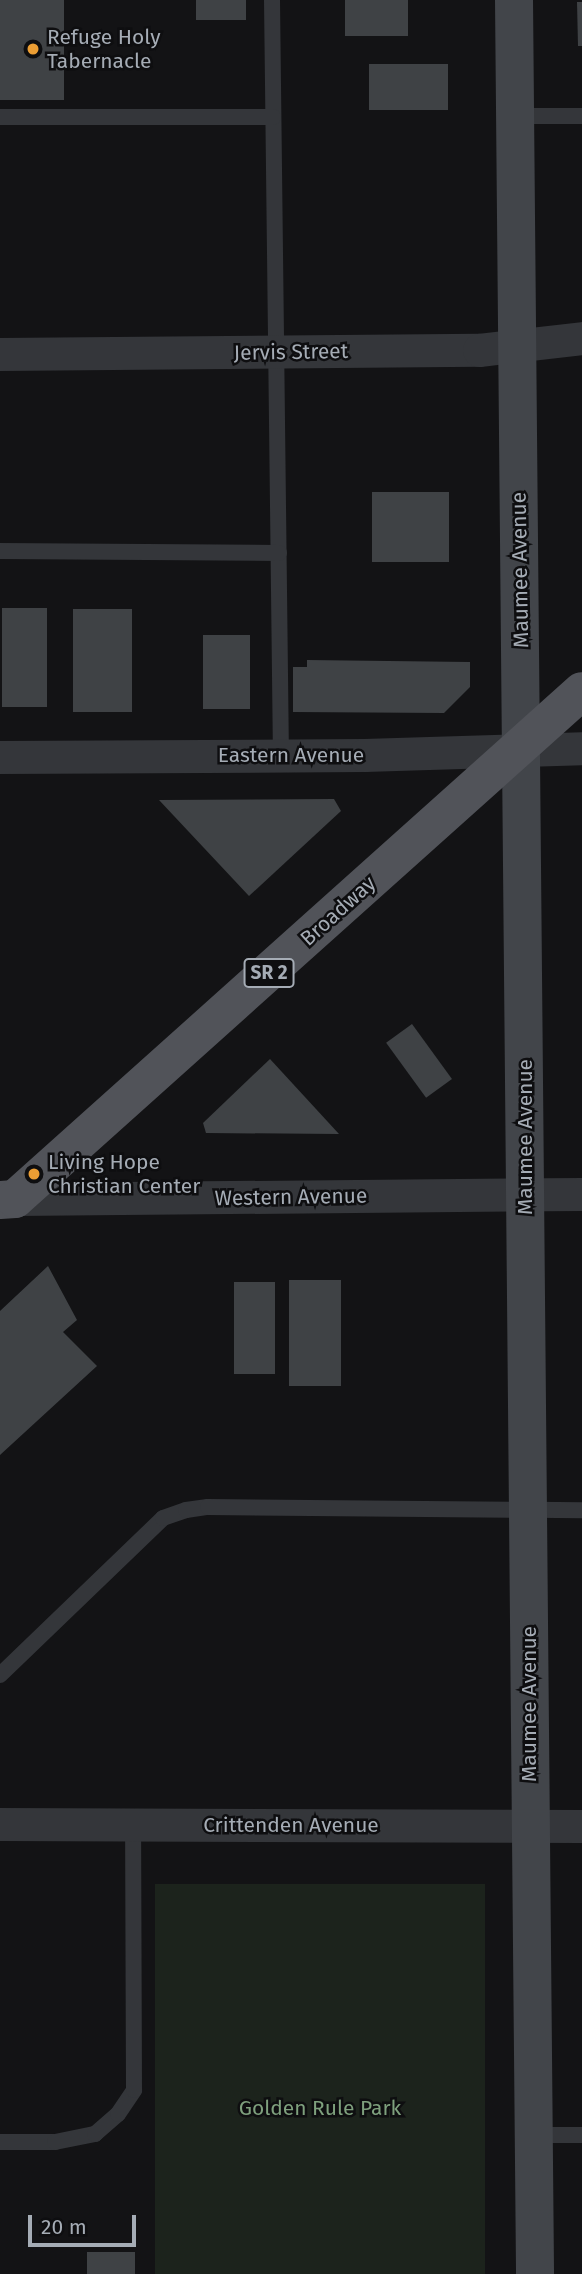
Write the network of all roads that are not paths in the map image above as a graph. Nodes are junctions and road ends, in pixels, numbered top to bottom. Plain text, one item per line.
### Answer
1 (272, 0) edge
2 (514, 0) edge
3 (515, 116) junction
4 (582, 116) edge
5 (0, 117) edge
6 (273, 117) junction
7 (582, 338) edge
8 (517, 343) junction
9 (276, 352) junction
10 (0, 354) edge
11 (0, 551) edge
12 (279, 553) junction
13 (582, 691) edge
14 (522, 748) junction
15 (582, 748) edge
16 (281, 754) junction
17 (0, 757) edge
18 (526, 1194) junction
19 (582, 1194) edge
20 (5, 1204) edge
21 (528, 1510) junction
22 (582, 1510) edge
23 (0, 1675) edge
24 (0, 1824) edge
25 (133, 1825) junction
26 (531, 1826) junction
27 (582, 1826) edge
28 (533, 2135) junction
29 (582, 2135) edge
30 (0, 2142) edge
31 (536, 2274) edge

1 - 6 lane
2 - 3 street, Maumee Avenue
3 - 4 lane
3 - 8 street, Maumee Avenue
5 - 6 lane
6 - 9 lane
7 - 8 street, Jervis Street
8 - 9 street, Jervis Street
8 - 14 street, Maumee Avenue
9 - 10 street, Jervis Street
9 - 12 lane
11 - 12 lane
12 - 16 lane
13 - 14 main road, Broadway / SR 2
14 - 15 street, Eastern Avenue
14 - 16 street, Eastern Avenue
14 - 18 street, Maumee Avenue
14 - 20 main road, Broadway / SR 2
16 - 17 street, Eastern Avenue
18 - 19 street, Western Avenue
18 - 20 street, Western Avenue
18 - 21 street, Maumee Avenue
21 - 22 lane
21 - 23 lane
21 - 26 street, Maumee Avenue
24 - 25 street, Crittenden Avenue
25 - 26 street, Crittenden Avenue
25 - 30 lane
26 - 27 street, Crittenden Avenue
26 - 28 street, Maumee Avenue
28 - 29 lane
28 - 31 street, Maumee Avenue

